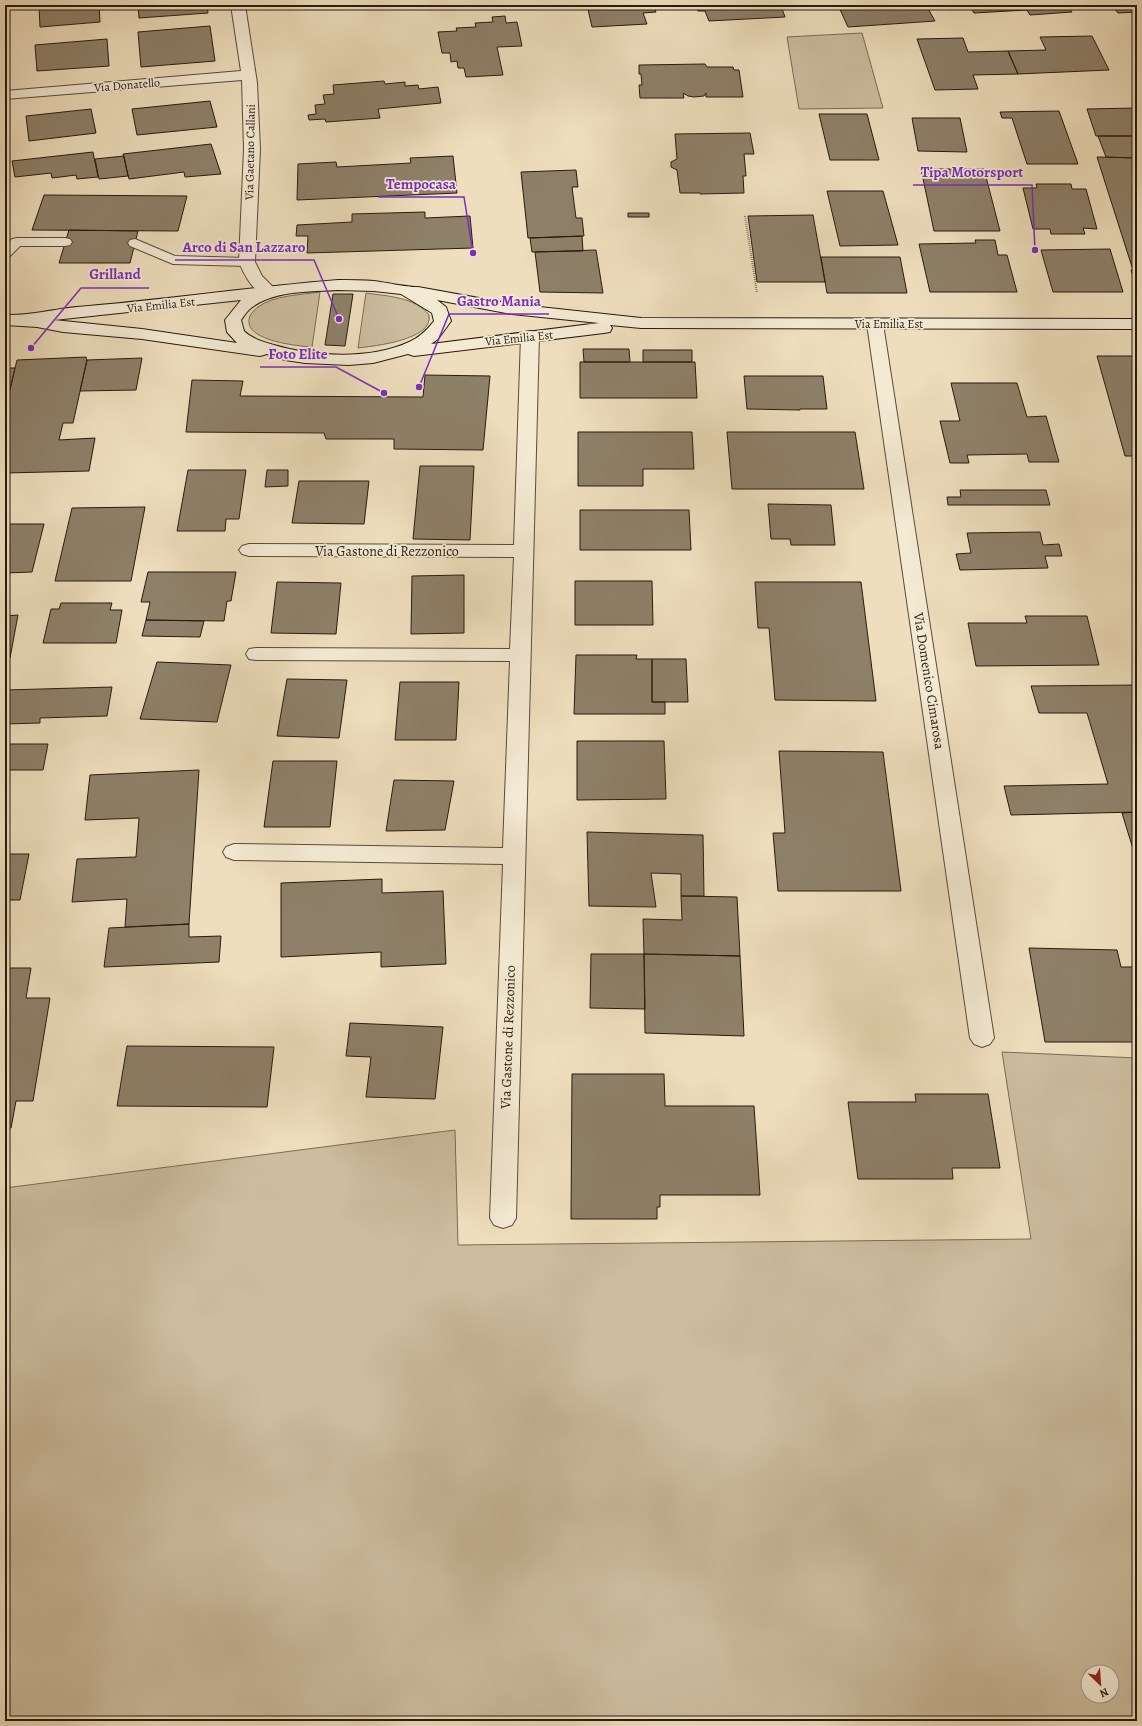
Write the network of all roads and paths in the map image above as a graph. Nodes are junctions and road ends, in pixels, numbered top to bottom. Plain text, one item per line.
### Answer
1 (343, 5) edge
2 (238, 8) edge
3 (249, 75) junction
4 (5, 95) edge
5 (745, 216) dead end
6 (65, 242) dead end
7 (135, 243) dead end
8 (5, 253) edge
9 (247, 262) junction
10 (299, 288) junction
11 (405, 290) junction
12 (270, 292) junction
13 (5, 320) edge
14 (22, 320) junction
15 (641, 323) junction
16 (762, 323) junction
17 (875, 324) junction
18 (1137, 324) edge
19 (530, 336) junction
20 (396, 354) junction
21 (288, 355) junction
22 (249, 550) dead end
23 (524, 551) junction
24 (256, 654) dead end
25 (521, 655) junction
26 (234, 852) dead end
27 (514, 856) junction
28 (982, 1038) dead end
29 (503, 1218) dead end

1 - 2 path
2 - 3 street, Via Gaetano Callani
3 - 4 street, Via Donatello
3 - 9 street, Via Gaetano Callani
5 - 16 path
6 - 8 lane
7 - 9 lane
9 - 12 street
10 - 11 street, Via Emilia Est
10 - 12 street, Via Emilia Est
10 - 21 street, Via Emilia Est
11 - 15 street, Via Emilia Est
11 - 20 street, Via Emilia Est
12 - 14 street, Via Emilia Est
13 - 14 street, Via Emilia Est
14 - 21 street, Via Emilia Est
15 - 16 street, Via Emilia Est
15 - 19 street, Via Emilia Est
16 - 17 street, Via Emilia Est
17 - 18 street, Via Emilia Est
17 - 28 street, Via Domenico Cimarosa
19 - 20 street, Via Emilia Est
19 - 23 street, Via Gastone di Rezzonico
20 - 21 street, Via Emilia Est
22 - 23 street, Via Gastone di Rezzonico
23 - 25 street, Via Gastone di Rezzonico
24 - 25 street
25 - 27 street, Via Gastone di Rezzonico
26 - 27 street
27 - 29 street, Via Gastone di Rezzonico

